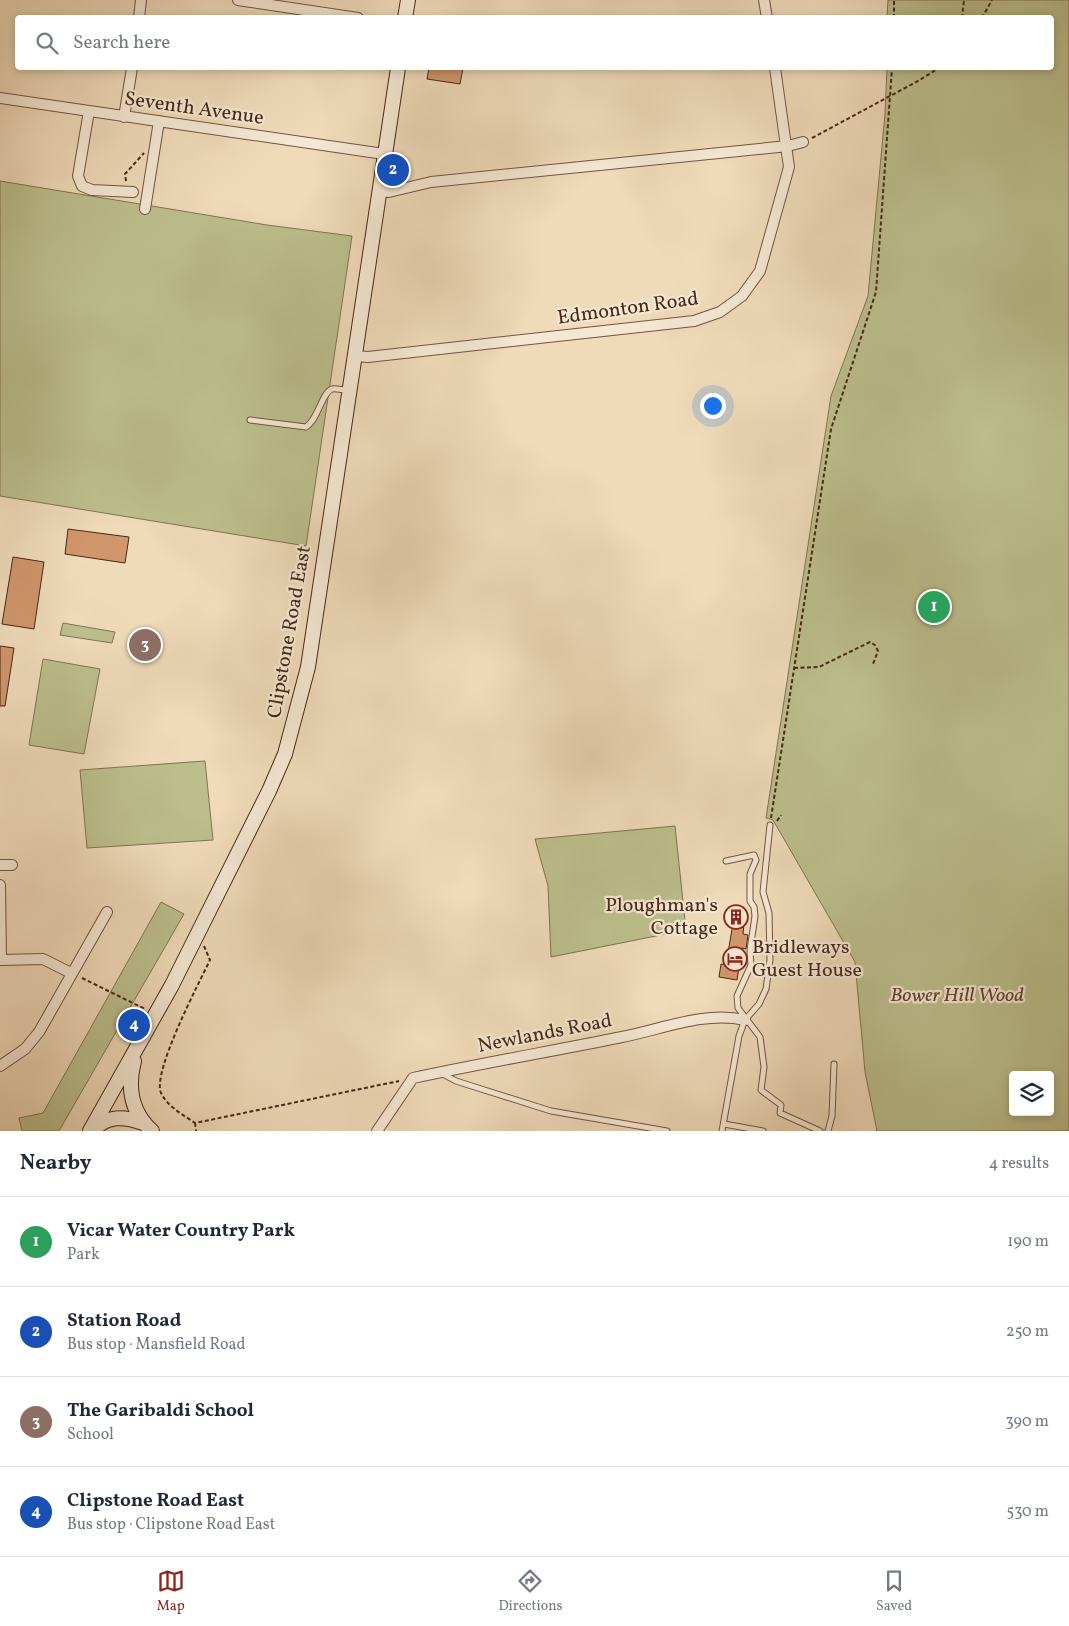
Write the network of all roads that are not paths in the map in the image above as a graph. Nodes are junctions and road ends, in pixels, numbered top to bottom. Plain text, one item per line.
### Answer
1 (141, 0) edge
2 (238, 0) edge
3 (408, 0) edge
4 (764, 0) edge
5 (266, 2) edge
6 (139, 15) edge
7 (341, 15) edge
8 (406, 15) edge
9 (766, 15) edge
10 (132, 70) edge
11 (398, 70) edge
12 (775, 70) edge
13 (0, 98) edge
14 (89, 111) junction
15 (124, 117) junction
16 (159, 121) junction
17 (803, 142) road end
18 (788, 146) junction
19 (384, 154) junction
20 (378, 191) junction
21 (133, 192) road end
22 (145, 209) dead end
23 (355, 356) junction
24 (349, 391) junction
25 (250, 420) dead end
26 (770, 825) road end
27 (726, 861) dead end
28 (12, 865) dead end
29 (0, 866) edge
30 (0, 885) edge
31 (107, 912) dead end
32 (1, 960) edge
33 (71, 973) junction
34 (745, 1020) junction
35 (137, 1051) junction
36 (834, 1064) dead end
37 (0, 1066) edge
38 (440, 1072) junction
39 (724, 1124) junction
40 (147, 1127) edge
41 (91, 1131) edge
42 (378, 1131) edge
43 (667, 1131) edge
44 (722, 1131) edge
45 (763, 1131) edge
46 (820, 1131) edge
47 (828, 1131) edge

1 - 6 street
2 - 5 street
3 - 8 main road
4 - 9 street
5 - 7 street
10 - 15 street
11 - 19 main road, Clipstone Road East
12 - 18 street, Edmonton Road
13 - 14 street, Seventh Avenue
14 - 15 street, Seventh Avenue
14 - 21 street
15 - 16 street, Seventh Avenue
16 - 19 street, Seventh Avenue
16 - 22 street
17 - 18 street
18 - 20 street
18 - 23 street, Edmonton Road
19 - 20 main road, Clipstone Road East
20 - 23 main road, Clipstone Road East
23 - 24 main road, Clipstone Road East
24 - 25 lane
24 - 35 main road, Clipstone Road East
26 - 34 lane
27 - 34 lane
28 - 29 street
30 - 32 street
31 - 33 street
32 - 33 street
33 - 37 street
34 - 38 street, Newlands Road
34 - 39 lane
34 - 46 lane
35 - 40 main road, Clipstone Road East
35 - 41 main road, Clipstone Road East
36 - 47 lane
38 - 42 street, Newlands Road
38 - 43 lane
39 - 44 lane
39 - 45 lane
40 - 41 main road, Clipstone Road East

